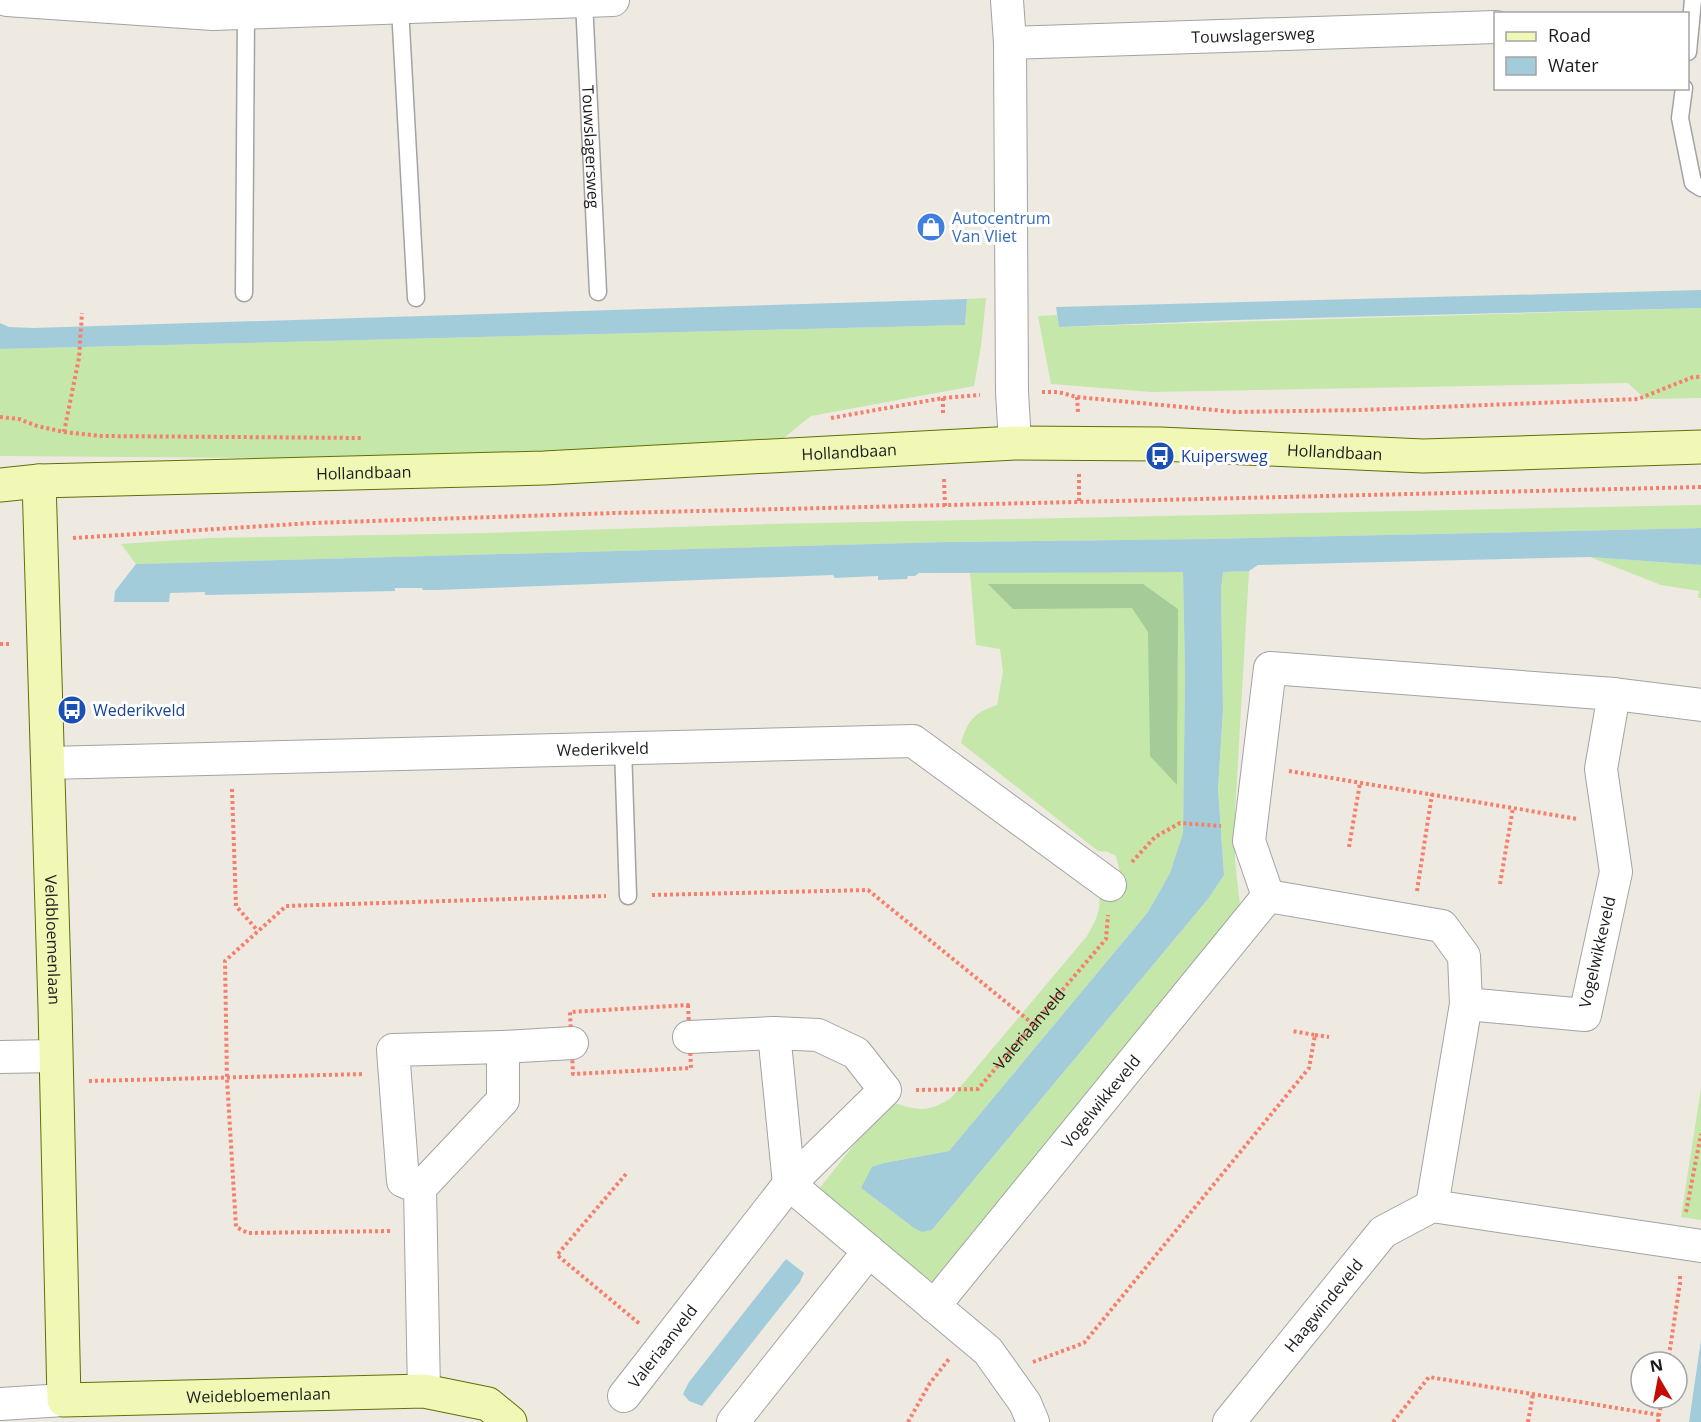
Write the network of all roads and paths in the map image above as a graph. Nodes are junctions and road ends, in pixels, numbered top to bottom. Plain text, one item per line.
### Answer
1 (7, 0) edge
2 (1007, 0) edge
3 (1693, 0) edge
4 (598, 1) edge
5 (400, 8) junction
6 (246, 13) junction
7 (1494, 27) edge
8 (1689, 42) edge
9 (1010, 43) junction
10 (1684, 90) edge
11 (1701, 188) edge
12 (598, 292) dead end
13 (244, 293) dead end
14 (416, 298) dead end
15 (82, 313) dead end
16 (64, 432) dead end
17 (1015, 443) junction
18 (1701, 447) edge
19 (39, 481) junction
20 (0, 486) edge
21 (1701, 487) edge
22 (41, 539) junction
23 (1614, 694) junction
24 (1701, 705) edge
25 (623, 748) junction
26 (231, 758) junction
27 (48, 763) junction
28 (1258, 766) junction
29 (1360, 783) junction
30 (1432, 794) junction
31 (1513, 808) junction
32 (1609, 824) junction
33 (1228, 826) dead end
34 (1349, 847) dead end
35 (1500, 884) dead end
36 (1110, 885) junction
37 (628, 896) junction
38 (1268, 896) junction
39 (1413, 921) junction
40 (258, 932) junction
41 (1466, 1004) junction
42 (1033, 1024) junction
43 (1292, 1031) dead end
44 (774, 1033) junction
45 (1315, 1035) junction
46 (689, 1037) junction
47 (1329, 1037) dead end
48 (572, 1043) junction
49 (503, 1047) junction
50 (0, 1057) edge
51 (57, 1069) junction
52 (394, 1072) junction
53 (227, 1079) junction
54 (885, 1090) junction
55 (1701, 1134) edge
56 (626, 1174) dead end
57 (789, 1184) junction
58 (420, 1188) junction
59 (1432, 1206) junction
60 (421, 1230) junction
61 (1690, 1244) edge
62 (869, 1251) junction
63 (934, 1306) junction
64 (969, 1335) junction
65 (664, 1344) junction
66 (1670, 1350) edge
67 (1004, 1373) junction
68 (424, 1391) junction
69 (1533, 1394) junction
70 (624, 1396) dead end
71 (64, 1400) junction
72 (0, 1404) edge
73 (1660, 1410) edge
74 (1659, 1415) junction
75 (1239, 1418) edge
76 (510, 1422) edge
77 (732, 1422) edge
78 (908, 1422) edge
79 (1033, 1422) edge
80 (1393, 1422) edge
81 (1528, 1422) edge
82 (1658, 1422) edge

1 - 6 street, Touwslagersweg
2 - 9 street
3 - 8 lane
4 - 5 street, Touwslagersweg
4 - 12 lane, Touwslagersweg
5 - 6 street, Touwslagersweg
5 - 14 lane
6 - 13 lane
7 - 9 street, Touwslagersweg
9 - 17 street
10 - 11 lane
15 - 16 path
17 - 18 street, Hollandbaan
17 - 19 street, Hollandbaan
19 - 20 street, Hollandbaan
19 - 22 street, Veldbloemenlaan
21 - 22 path
22 - 27 street, Veldbloemenlaan
23 - 24 street
23 - 28 street
23 - 32 street, Vogelwikkeveld
25 - 26 street, Wederikveld
25 - 36 street, Wederikveld
25 - 37 lane
26 - 27 street, Wederikveld
26 - 40 path
27 - 51 street, Veldbloemenlaan
28 - 29 path
28 - 38 street
29 - 30 path
29 - 34 path
30 - 31 path
30 - 39 path
31 - 32 path
31 - 35 path
32 - 41 street, Vogelwikkeveld
33 - 36 path
36 - 42 path, Valeriaanveld
37 - 40 path
37 - 42 path
38 - 39 street
38 - 63 street, Vogelwikkeveld
39 - 41 street
40 - 53 path
41 - 59 street
42 - 54 path, Valeriaanveld
43 - 45 path
44 - 46 street
44 - 54 street
44 - 57 street
45 - 47 path
45 - 67 path
46 - 48 path
46 - 48 path
48 - 49 street
49 - 52 street
49 - 58 street
50 - 51 street
51 - 53 path
51 - 71 street, Veldbloemenlaan
52 - 53 path
52 - 58 street
53 - 60 path
54 - 57 street, Valeriaanveld
55 - 61 path
56 - 65 path
57 - 62 street
57 - 65 street, Valeriaanveld
58 - 60 street
59 - 61 street
59 - 75 street, Haagwindeveld
60 - 68 street
61 - 66 path
62 - 63 street
62 - 77 street
63 - 64 street
64 - 67 street
64 - 78 path
65 - 70 street, Valeriaanveld
67 - 79 street
68 - 71 street, Weidebloemenlaan
68 - 76 street, Weidebloemenlaan
69 - 74 path
69 - 80 path
69 - 81 path
71 - 72 street, Weidebloemenlaan
73 - 74 path
74 - 82 path

